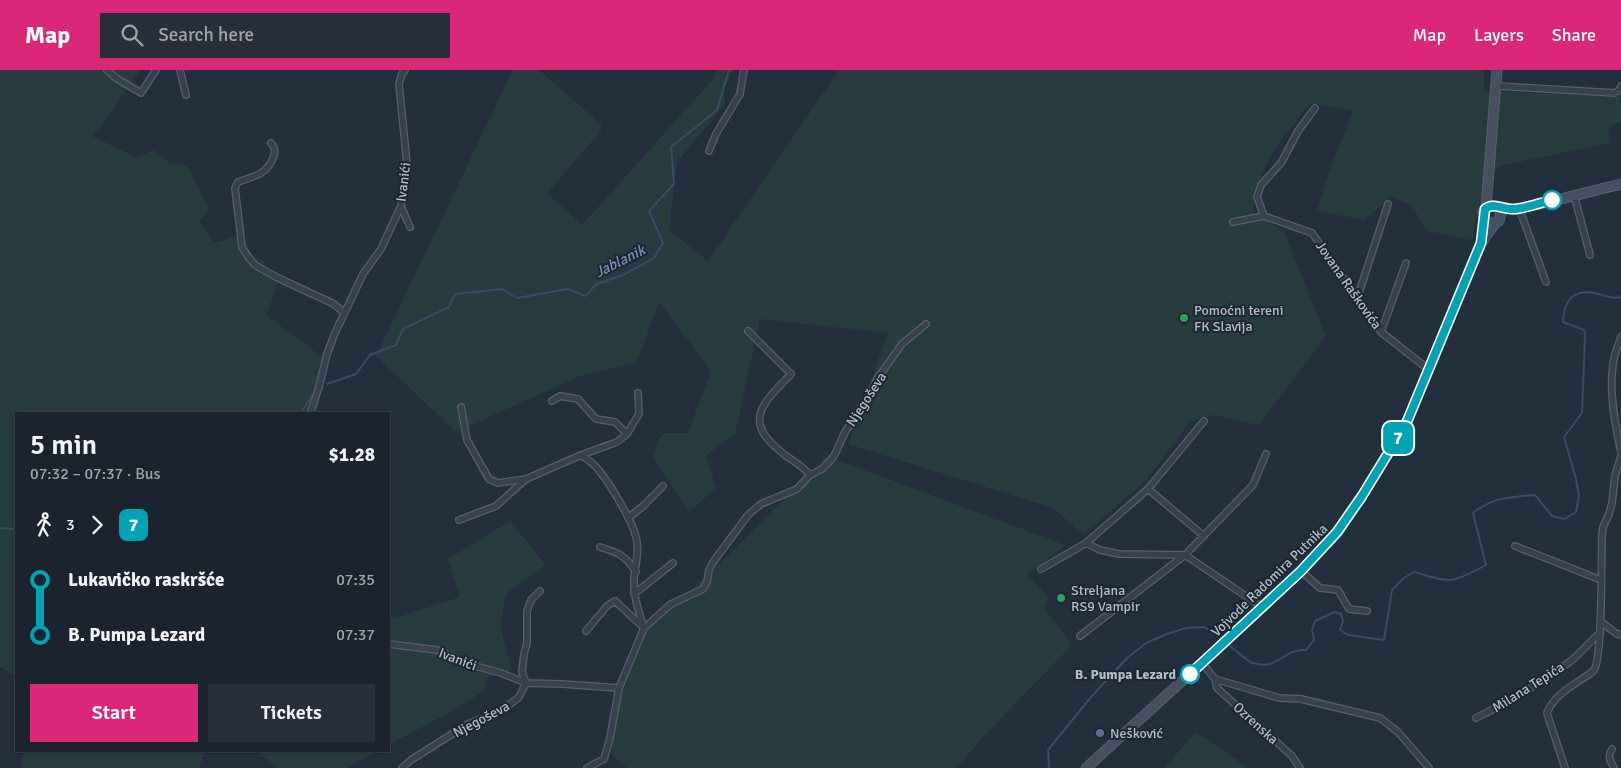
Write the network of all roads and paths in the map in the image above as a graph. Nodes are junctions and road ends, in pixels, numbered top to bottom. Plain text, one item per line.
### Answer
1 (107, 70) edge
2 (156, 70) edge
3 (180, 70) edge
4 (405, 70) edge
5 (744, 70) edge
6 (1497, 70) edge
7 (1496, 86) junction
8 (1621, 86) edge
9 (186, 95) dead end
10 (1316, 108) dead end
11 (271, 143) dead end
12 (709, 151) dead end
13 (1621, 184) edge
14 (1574, 195) junction
15 (1388, 204) dead end
16 (401, 206) junction
17 (1493, 207) junction
18 (1516, 208) junction
19 (1264, 216) junction
20 (1484, 217) junction
21 (1498, 220) junction
22 (1233, 222) dead end
23 (410, 227) dead end
24 (1481, 243) junction
25 (1590, 255) dead end
26 (1406, 263) dead end
27 (1546, 282) dead end
28 (1357, 298) junction
29 (344, 312) junction
30 (926, 324) dead end
31 (748, 331) dead end
32 (1381, 332) junction
33 (1621, 337) edge
34 (1428, 369) junction
35 (638, 393) dead end
36 (552, 401) dead end
37 (461, 407) dead end
38 (311, 412) edge
39 (1204, 421) dead end
40 (628, 434) junction
41 (1619, 437) edge
42 (1621, 452) edge
43 (1266, 454) dead end
44 (581, 455) junction
45 (1621, 456) edge
46 (810, 475) junction
47 (526, 479) junction
48 (663, 486) dead end
49 (1148, 489) junction
50 (628, 518) junction
51 (459, 520) dead end
52 (1204, 536) junction
53 (1086, 543) junction
54 (1515, 546) dead end
55 (600, 548) dead end
56 (1185, 555) junction
57 (673, 563) dead end
58 (1041, 569) dead end
59 (1301, 571) junction
60 (636, 572) junction
61 (1601, 580) junction
62 (540, 591) dead end
63 (634, 594) junction
64 (1262, 607) junction
65 (1367, 611) dead end
66 (1600, 622) junction
67 (644, 628) junction
68 (586, 631) dead end
69 (1600, 633) junction
70 (1621, 635) edge
71 (1080, 636) dead end
72 (390, 644) edge
73 (1202, 663) junction
74 (1215, 679) junction
75 (526, 683) junction
76 (619, 688) junction
77 (1476, 718) dead end
78 (1612, 749) dead end
79 (402, 768) edge
80 (586, 768) edge
81 (1086, 768) edge
82 (1300, 768) edge
83 (1429, 768) edge
84 (1565, 768) edge
85 (1614, 768) edge

1 - 2 street
3 - 9 street
4 - 16 street, Ivanići
5 - 12 street
6 - 7 main road
7 - 8 street
7 - 17 main road
10 - 19 street
11 - 29 street
13 - 14 main road, Vojvode Radomira Putnika
14 - 18 main road, Vojvode Radomira Putnika
14 - 25 street
15 - 28 street
16 - 23 street
16 - 29 street, Ivanići
17 - 18 main road, Vojvode Radomira Putnika
17 - 20 main road
17 - 21 main road
18 - 21 main road, Vojvode Radomira Putnika
18 - 27 street
19 - 22 street
19 - 28 street, Jovana Raškovića
20 - 21 main road
20 - 24 main road, Vojvode Radomira Putnika
21 - 24 main road, Vojvode Radomira Putnika
24 - 34 main road, Vojvode Radomira Putnika
26 - 32 street
28 - 32 street, Jovana Raškovića
29 - 38 street, Ivanići
30 - 46 street, Njegoševa
31 - 46 street
32 - 34 street, Jovana Raškovića
33 - 41 street
34 - 59 main road, Vojvode Radomira Putnika
35 - 40 street
36 - 40 street
37 - 47 street
39 - 49 street
40 - 44 street
41 - 42 street
43 - 52 street
44 - 47 street
44 - 50 street
45 - 61 street, Milana Tepića
46 - 67 street, Njegoševa
47 - 51 street
48 - 50 street
49 - 52 street
49 - 53 street
50 - 60 street
52 - 56 street
53 - 56 street
53 - 58 street
54 - 61 street
55 - 60 street
56 - 64 street
56 - 71 street
57 - 63 street
59 - 64 main road, Vojvode Radomira Putnika
59 - 65 street
60 - 63 street
61 - 66 street, Milana Tepića
62 - 75 street
63 - 67 street
64 - 73 main road, Vojvode Radomira Putnika
66 - 69 street, Milana Tepića
66 - 70 street
67 - 68 street
67 - 76 street, Njegoševa
69 - 77 street, Milana Tepića
69 - 84 street, Milana Tepića
72 - 75 street, Ivanići
73 - 74 street
73 - 81 main road, Vojvode Radomira Putnika
74 - 82 street, Ozrenska
74 - 83 street
75 - 76 street
75 - 79 street, Njegoševa
76 - 80 street, Njegoševa
78 - 85 street

